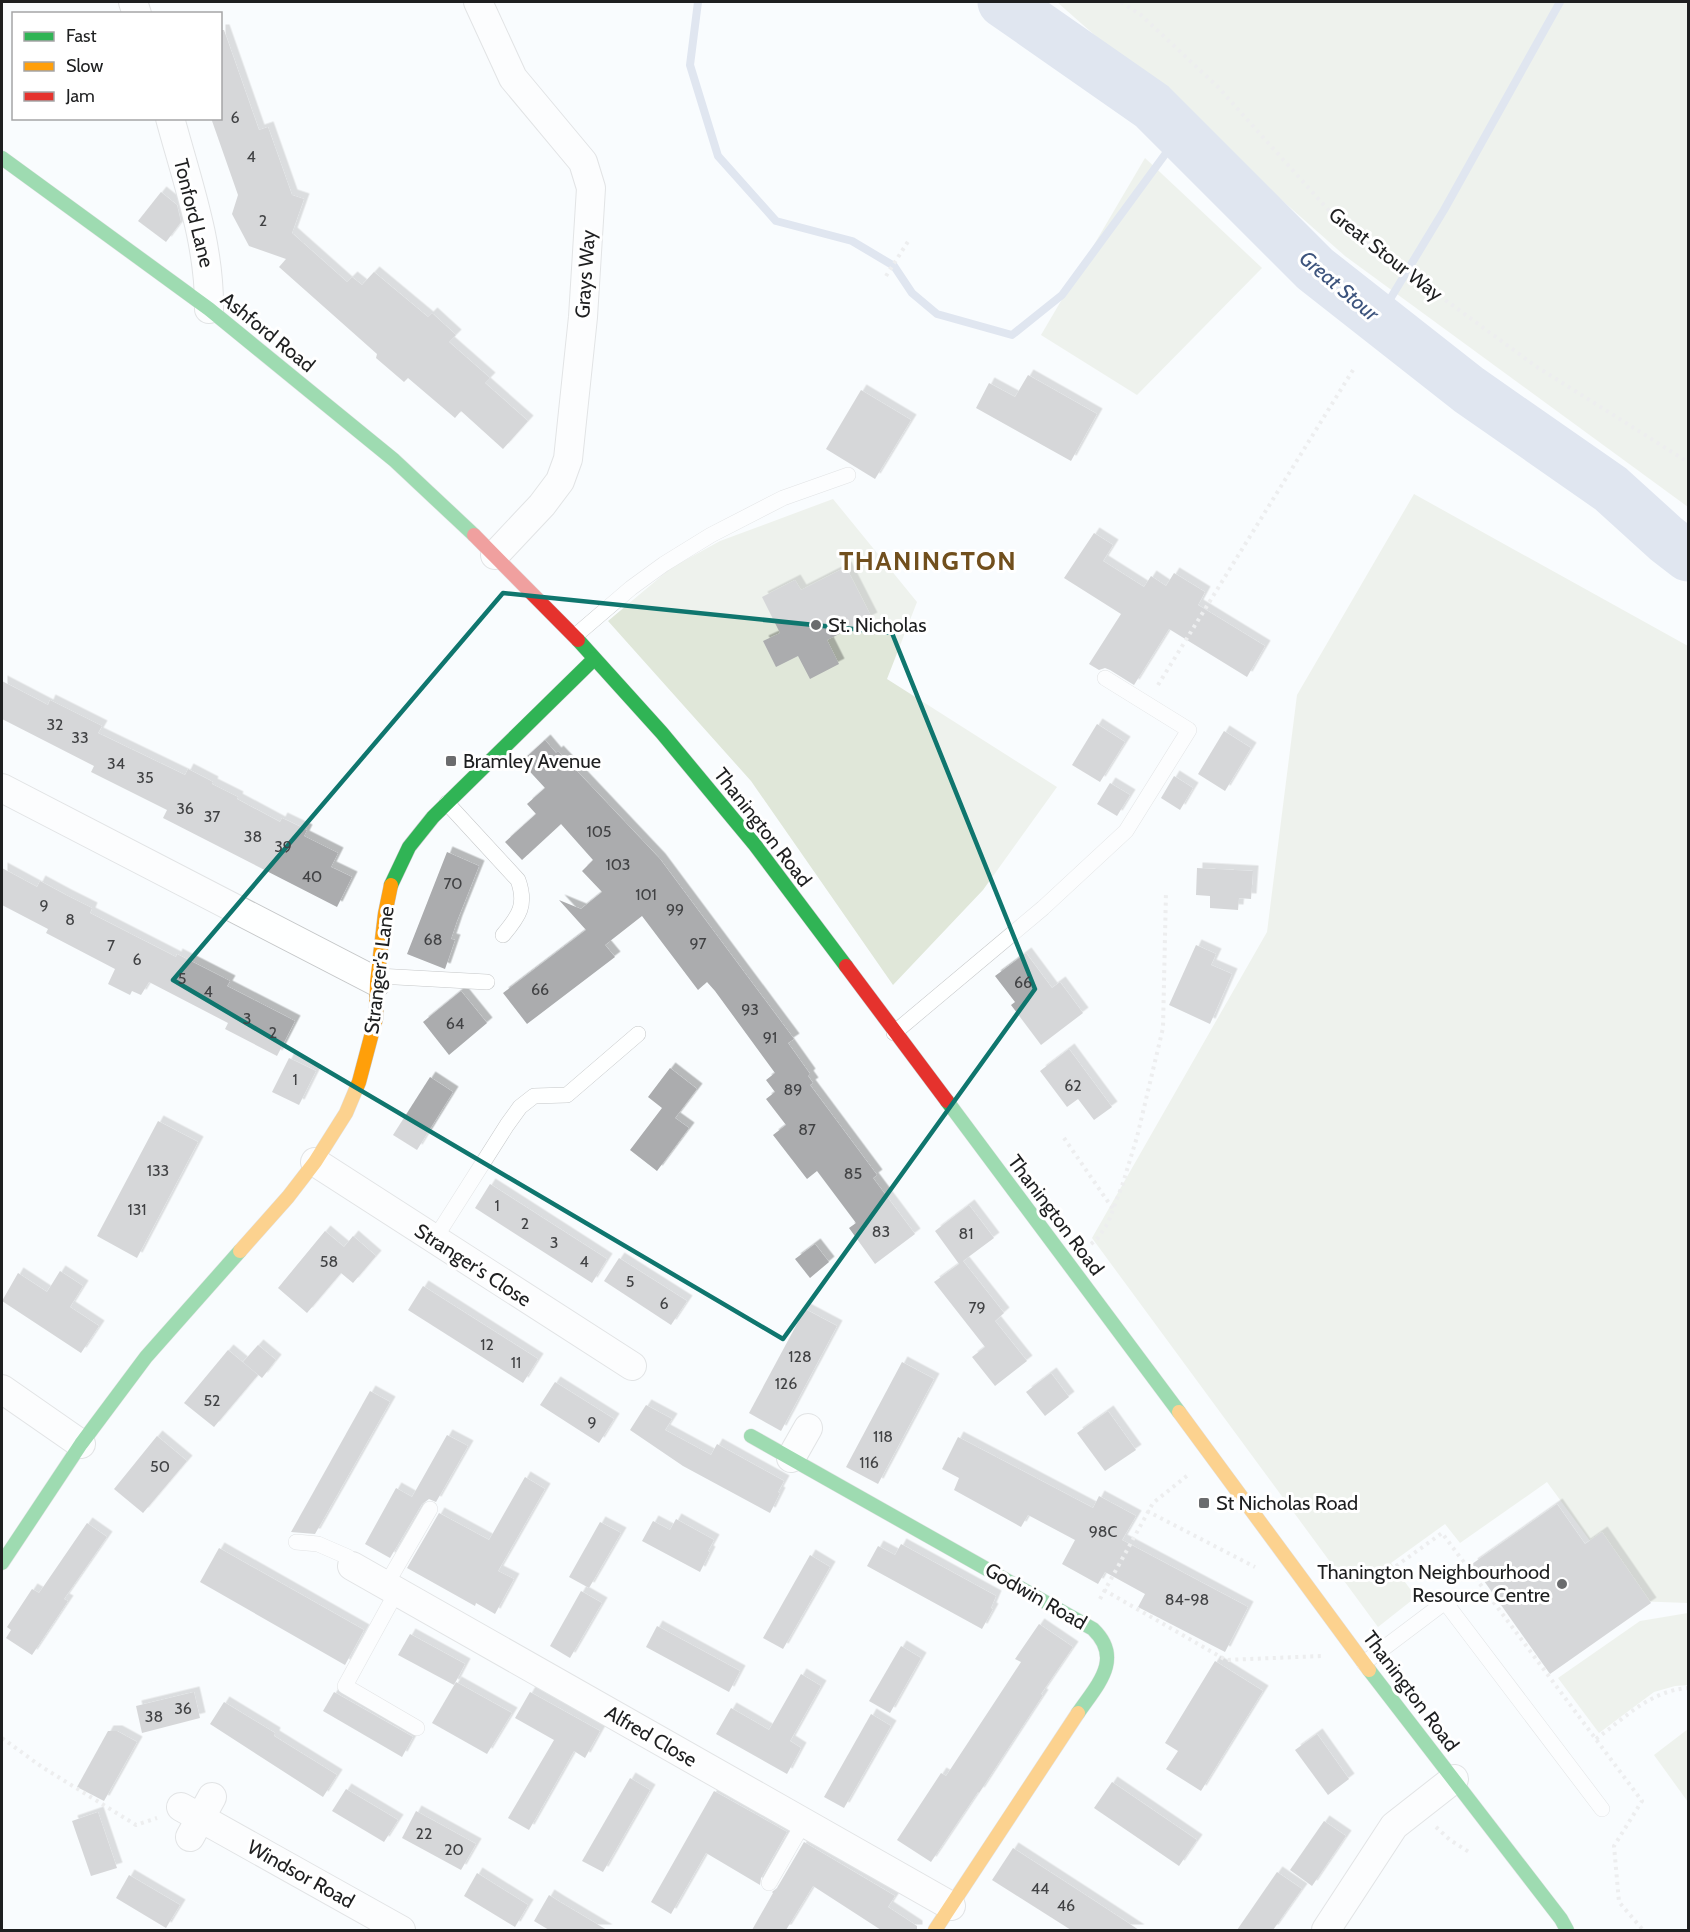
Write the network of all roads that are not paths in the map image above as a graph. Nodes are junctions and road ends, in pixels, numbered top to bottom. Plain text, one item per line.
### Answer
1 (478, 2) edge
2 (171, 120) edge
3 (2, 158) edge
4 (209, 309) junction
5 (848, 475) dead end
6 (495, 555) junction
7 (575, 636) junction
8 (594, 659) junction
9 (1105, 678) dead end
10 (2, 788) edge
11 (447, 803) junction
12 (503, 935) dead end
13 (377, 979) junction
14 (487, 981) dead end
15 (894, 1033) junction
16 (638, 1034) dead end
17 (315, 1162) junction
18 (434, 1240) junction
19 (632, 1366) dead end
20 (2, 1389) edge
21 (808, 1428) dead end
22 (751, 1436) dead end
23 (81, 1444) junction
24 (791, 1458) junction
25 (430, 1509) dead end
26 (296, 1542) dead end
27 (2, 1563) edge
28 (352, 1566) joint
29 (392, 1588) junction
30 (1364, 1663) junction
31 (417, 1728) dead end
32 (1454, 1779) junction
33 (1602, 1809) dead end
34 (196, 1815) road end
35 (804, 1822) junction
36 (769, 1883) dead end
37 (951, 1906) junction
38 (1564, 1925) edge
39 (401, 1930) edge
40 (935, 1930) edge
41 (1326, 1930) edge
42 (1575, 1930) edge

1 - 6 street, Grays Way
2 - 4 street, Tonford Lane
3 - 4 main road, Ashford Road
4 - 6 main road, Ashford Road
5 - 7 lane
6 - 7 main road, Thanington Road
7 - 8 main road, Thanington Road
8 - 11 main road, Stranger's Lane
8 - 15 main road, Thanington Road
9 - 15 lane
10 - 13 street
11 - 12 lane
11 - 13 main road, Stranger's Lane
13 - 14 lane
13 - 17 main road, Stranger's Lane
15 - 30 main road, Thanington Road
16 - 18 lane
17 - 18 street, Stranger's Close
17 - 23 main road, Stranger's Lane
18 - 19 street, Stranger's Close
20 - 23 street
21 - 24 street
22 - 24 main road, Godwin Road
23 - 27 main road, Stranger's Lane
24 - 37 main road, Godwin Road
25 - 29 lane
26 - 28 lane
28 - 29 street, Alfred Close
29 - 31 lane
29 - 35 street, Alfred Close
30 - 32 main road, Thanington Road
30 - 33 lane
32 - 38 main road, Thanington Road
32 - 41 street
34 - 39 street, Windsor Road
35 - 36 lane
35 - 37 street, Alfred Close
37 - 40 main road, Godwin Road
38 - 42 main road, Thanington Road

